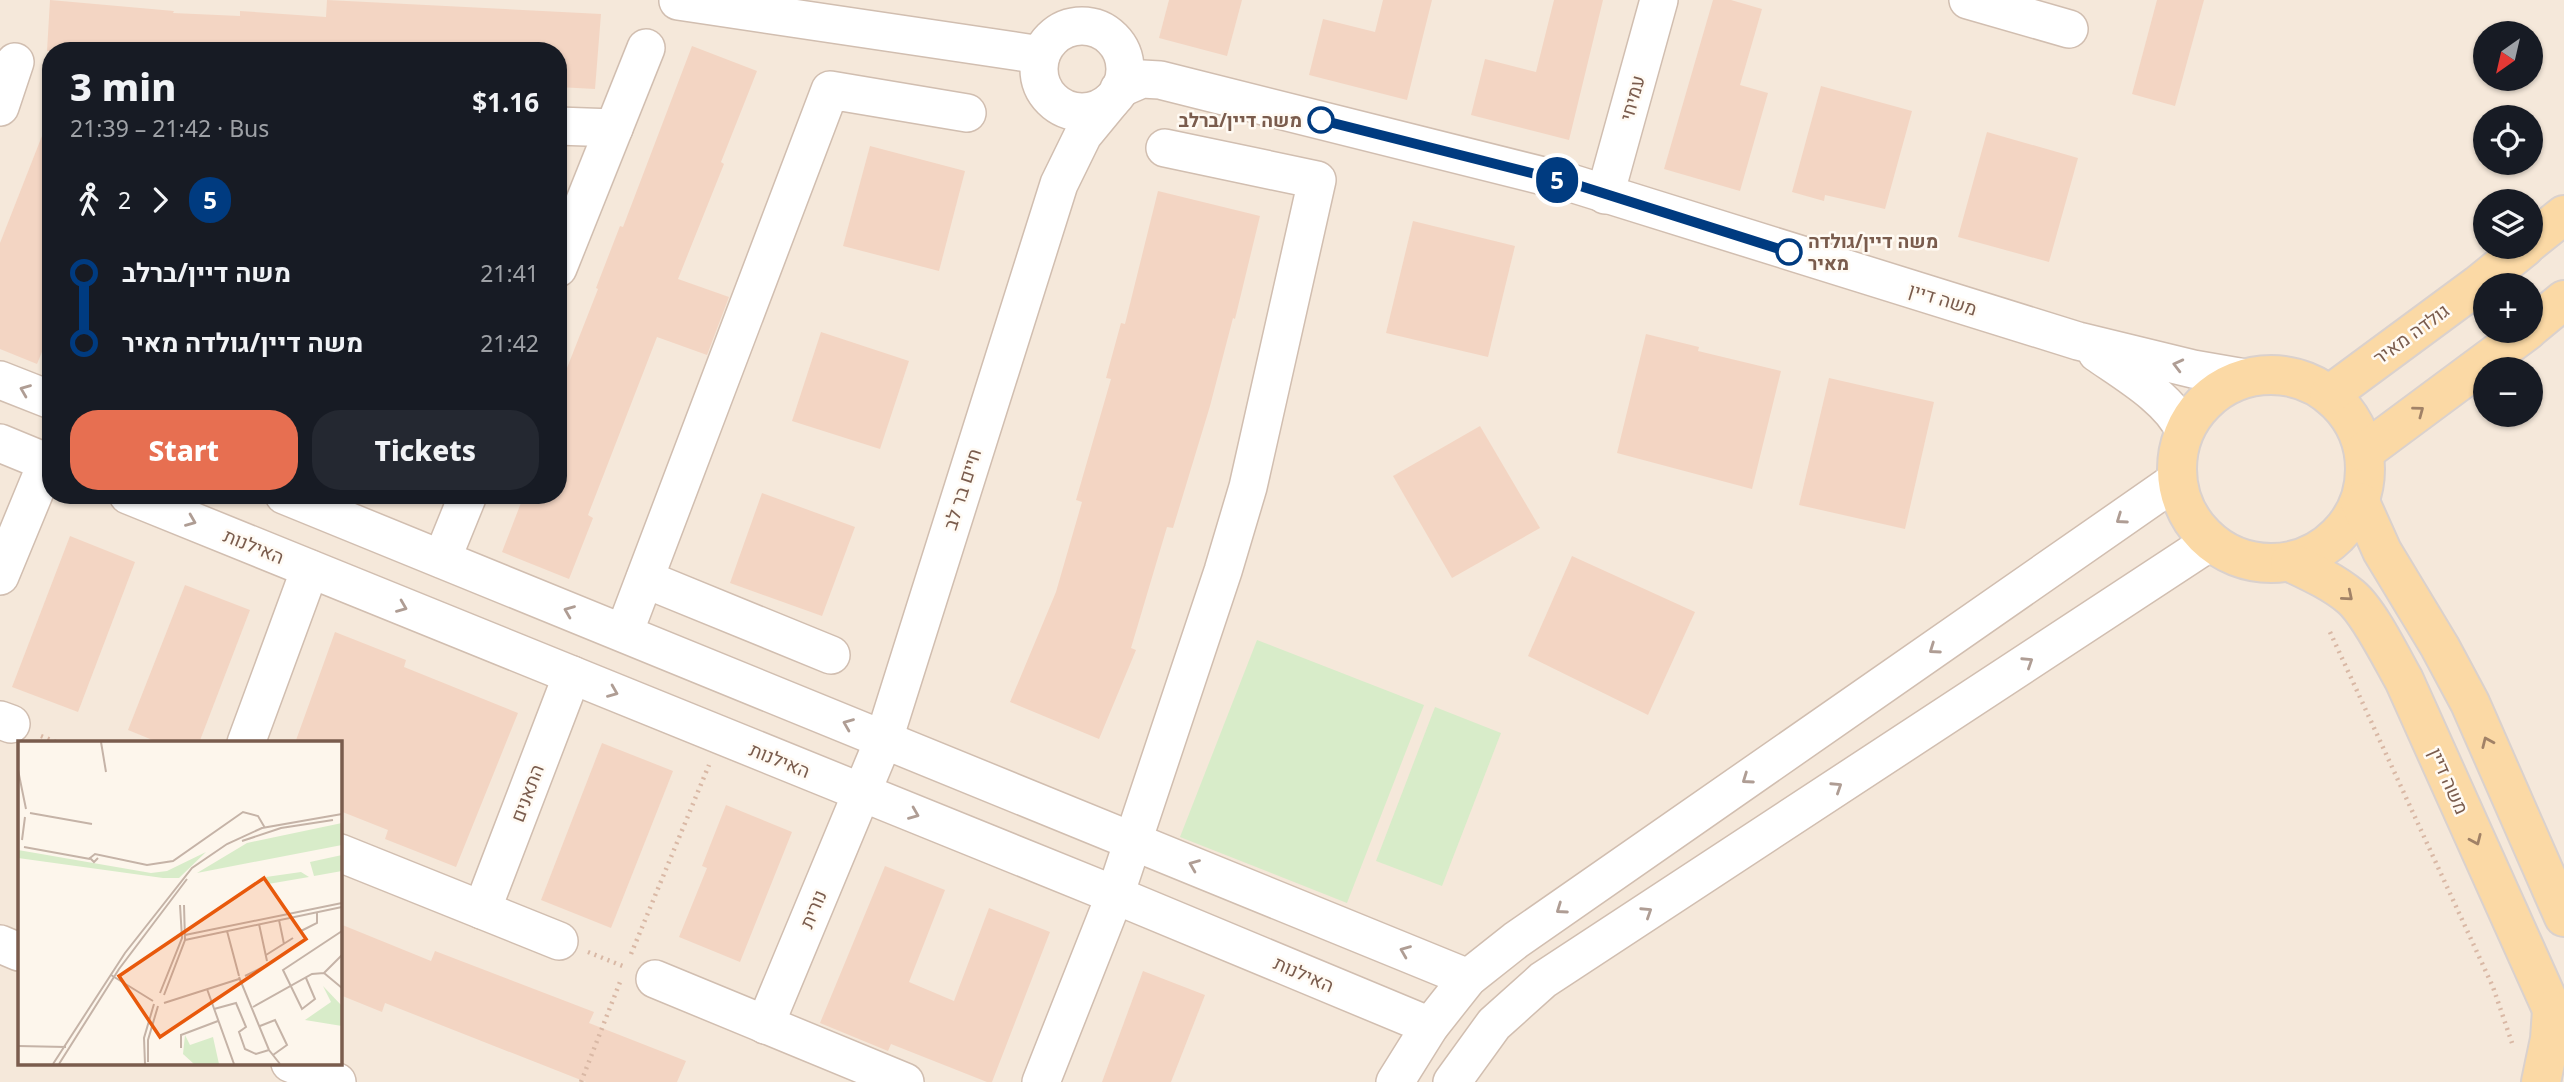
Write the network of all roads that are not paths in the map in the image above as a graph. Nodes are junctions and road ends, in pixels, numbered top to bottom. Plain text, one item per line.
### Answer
1 (1090, 0) edge
2 (1109, 0) edge
3 (1660, 0) edge
4 (1968, 0) edge
5 (678, 1) edge
6 (2069, 29) dead end
7 (1047, 46) junction
8 (646, 48) dead end
9 (15, 62) dead end
10 (1116, 71) junction
11 (1049, 97) junction
12 (0, 107) edge
13 (967, 113) dead end
14 (567, 126) edge
15 (614, 128) junction
16 (1164, 148) dead end
17 (1059, 184) junction
18 (1605, 195) junction
19 (2564, 215) edge
20 (2543, 232) edge
21 (567, 246) edge
22 (2510, 259) edge
23 (2564, 300) edge
24 (2543, 317) edge
25 (2078, 341) junction
26 (2510, 343) edge
27 (2245, 378) junction
28 (0, 380) edge
29 (2329, 394) junction
30 (42, 396) edge
31 (2184, 431) junction
32 (0, 443) edge
33 (2364, 452) junction
34 (42, 460) edge
35 (42, 479) edge
36 (2177, 480) junction
37 (2360, 502) junction
38 (150, 504) edge
39 (306, 504) edge
40 (464, 504) edge
41 (2210, 542) junction
42 (442, 559) junction
43 (2290, 562) junction
44 (310, 569) junction
45 (0, 576) edge
46 (645, 579) junction
47 (624, 633) junction
48 (831, 656) dead end
49 (572, 676) junction
50 (884, 739) junction
51 (247, 741) edge
52 (862, 793) junction
53 (1132, 840) junction
54 (341, 853) edge
55 (1115, 895) junction
56 (482, 910) junction
57 (2564, 917) edge
58 (559, 941) road end
59 (0, 944) edge
60 (18, 952) edge
61 (634, 976) road end
62 (1468, 978) junction
63 (2558, 1023) edge
64 (765, 1025) junction
65 (1430, 1026) junction
66 (292, 1064) edge
67 (337, 1082) edge
68 (905, 1082) edge
69 (1041, 1082) edge
70 (1395, 1082) edge
71 (1452, 1082) edge
72 (2540, 1082) edge

1 - 7 street
2 - 10 street
3 - 18 street, עמיחי
4 - 6 street
5 - 7 street
7 - 10 street
7 - 11 street, חיים בר לב
8 - 15 street
9 - 12 street
10 - 11 street, משה דיין
10 - 17 street, חיים בר לב
10 - 18 street, משה דיין
11 - 17 street, חיים בר לב
13 - 46 street
14 - 15 street
15 - 21 street
16 - 53 street
17 - 50 street, חיים בר לב
18 - 25 street, משה דיין
19 - 20 main road
22 - 29 main road, גולדה מאיר
23 - 24 main road
27 -> 25 street, משה דיין
25 - 31 street, משה דיין
33 -> 26 main road
27 - 29 main road
27 - 31 main road
30 -> 28 street
29 - 33 main road
31 - 36 main road
32 - 34 street
33 - 37 main road
35 - 45 street
36 - 41 main road
36 -> 62 street
37 - 43 main road
57 -> 37 main road
38 -> 44 street, האילנות
39 - 42 street
40 - 42 street
41 - 43 main road
71 -> 41 street
47 -> 42 street
43 -> 63 main road, משה דיין
44 -> 49 street, האילנות
44 - 51 street
46 - 47 street
46 - 48 street
50 -> 47 street
49 -> 52 street, האילנות
49 - 56 street, התאנים
50 - 52 street, חיים בר לב
50 - 53 street
52 -> 55 street, האילנות
52 - 64 street, נורית
53 - 55 street
62 -> 53 street
54 - 56 street
55 - 65 street, האילנות
55 - 69 street
56 - 58 street
59 - 60 street
61 - 64 street
62 - 65 street
63 - 72 main road
64 - 68 street
65 - 70 street
66 - 67 street

